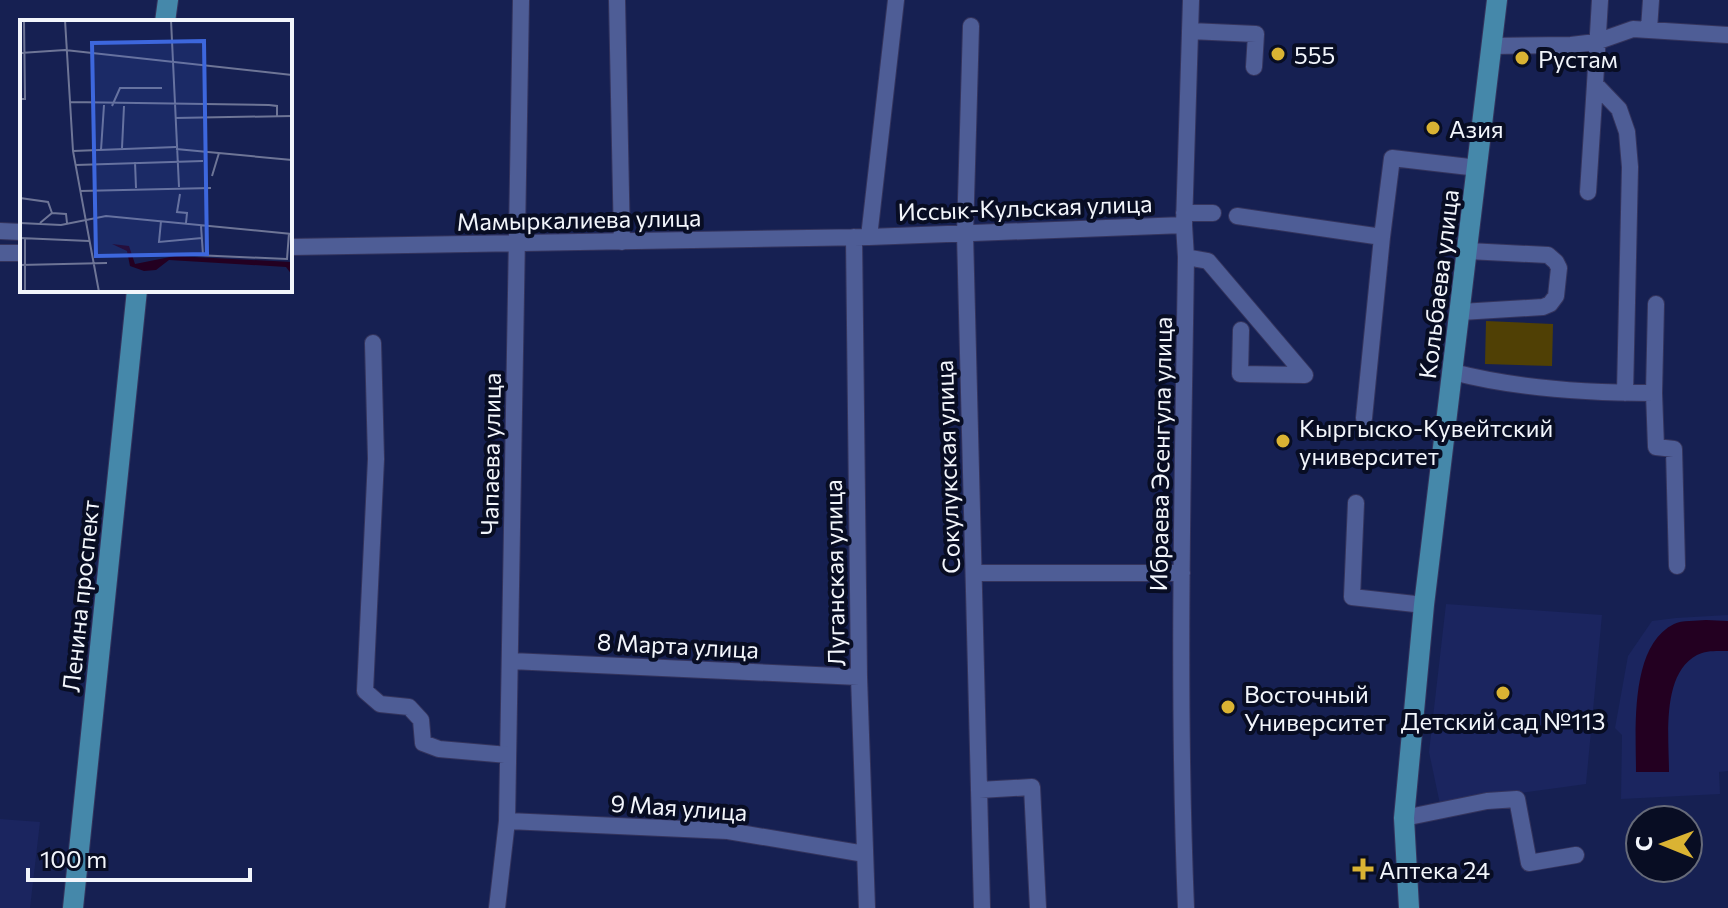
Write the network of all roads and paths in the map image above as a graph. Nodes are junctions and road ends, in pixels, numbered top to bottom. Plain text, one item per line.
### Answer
1 (168, 0) edge
2 (521, 0) edge
3 (617, 0) edge
4 (896, 0) edge
5 (1191, 0) edge
6 (1497, 0) edge
7 (1600, 0) edge
8 (1651, 0) edge
9 (165, 20) edge
10 (971, 26) dead end
11 (1649, 29) junction
12 (1190, 31) junction
13 (1728, 35) edge
14 (1596, 42) junction
15 (1492, 46) junction
16 (1254, 67) dead end
17 (1595, 84) junction
18 (1478, 168) junction
19 (1588, 192) dead end
20 (1213, 213) dead end
21 (1237, 216) dead end
22 (1184, 219) junction
23 (0, 231) edge
24 (20, 232) edge
25 (965, 234) junction
26 (862, 237) junction
27 (1382, 237) junction
28 (622, 242) junction
29 (517, 245) junction
30 (292, 247) edge
31 (1468, 251) junction
32 (1186, 257) junction
33 (137, 292) edge
34 (1656, 304) dead end
35 (1461, 312) junction
36 (1241, 330) dead end
37 (373, 343) dead end
38 (1453, 372) junction
39 (1625, 393) junction
40 (1654, 393) junction
41 (1364, 418) dead end
42 (1356, 503) dead end
43 (1677, 566) dead end
44 (974, 573) junction
45 (1182, 573) junction
46 (1424, 605) junction
47 (511, 661) junction
48 (851, 677) junction
49 (508, 755) junction
50 (979, 790) junction
51 (1404, 818) junction
52 (507, 821) junction
53 (865, 854) junction
54 (1576, 855) dead end
55 (1403, 907) edge
56 (73, 908) edge
57 (497, 908) edge
58 (867, 908) edge
59 (982, 908) edge
60 (1038, 908) edge
61 (1186, 908) edge

1 - 9 main road
2 - 29 street, Чапаева улица
3 - 28 street
4 - 26 street, Луганская улица
5 - 12 street, Ибраева Эсенгула улица
6 - 15 main road, Кольбаева улица
7 - 14 street
8 - 11 street
10 - 25 street, Сокулукская улица
11 - 13 street
11 - 14 street
12 - 16 street
12 - 22 street, Ибраева Эсенгула улица
14 - 15 street
14 - 17 street
15 - 18 main road, Кольбаева улица
17 - 19 street
17 - 39 street
18 - 27 street
18 - 31 main road, Кольбаева улица
20 - 22 street, Иссык-Кульская улица
21 - 27 street
22 - 25 street, Иссык-Кульская улица
22 - 32 street, Ибраева Эсенгула улица
23 - 24 street
25 - 26 street, Иссык-Кульская улица
25 - 44 street, Сокулукская улица
26 - 28 street, Мамыркалиева улица
26 - 48 street, Луганская улица
27 - 41 street
28 - 29 street, Мамыркалиева улица
29 - 30 street, Мамыркалиева улица
29 - 47 street, Чапаева улица
31 - 35 main road, Кольбаева улица
31 - 35 street
32 - 36 street
32 - 45 street, Ибраева Эсенгула улица
33 - 56 main road, Ленина проспект
34 - 40 street
35 - 38 main road, Кольбаева улица
37 - 49 street
38 - 39 street
38 - 46 main road, Кольбаева улица
39 - 40 street
40 - 43 street
42 - 46 street
44 - 45 street
44 - 50 street, Сокулукская улица
45 - 61 street, Ибраева Эсенгула улица
46 - 51 main road, Кольбаева улица
47 - 48 street, 8 Марта улица
47 - 49 street, Чапаева улица
48 - 53 street, Луганская улица
49 - 52 street, Чапаева улица
50 - 59 street, Сокулукская улица
50 - 60 street
51 - 54 street
51 - 55 main road, Кольбаева улица
52 - 53 street, 9 Мая улица
52 - 57 street, Чапаева улица
53 - 58 street, Луганская улица

